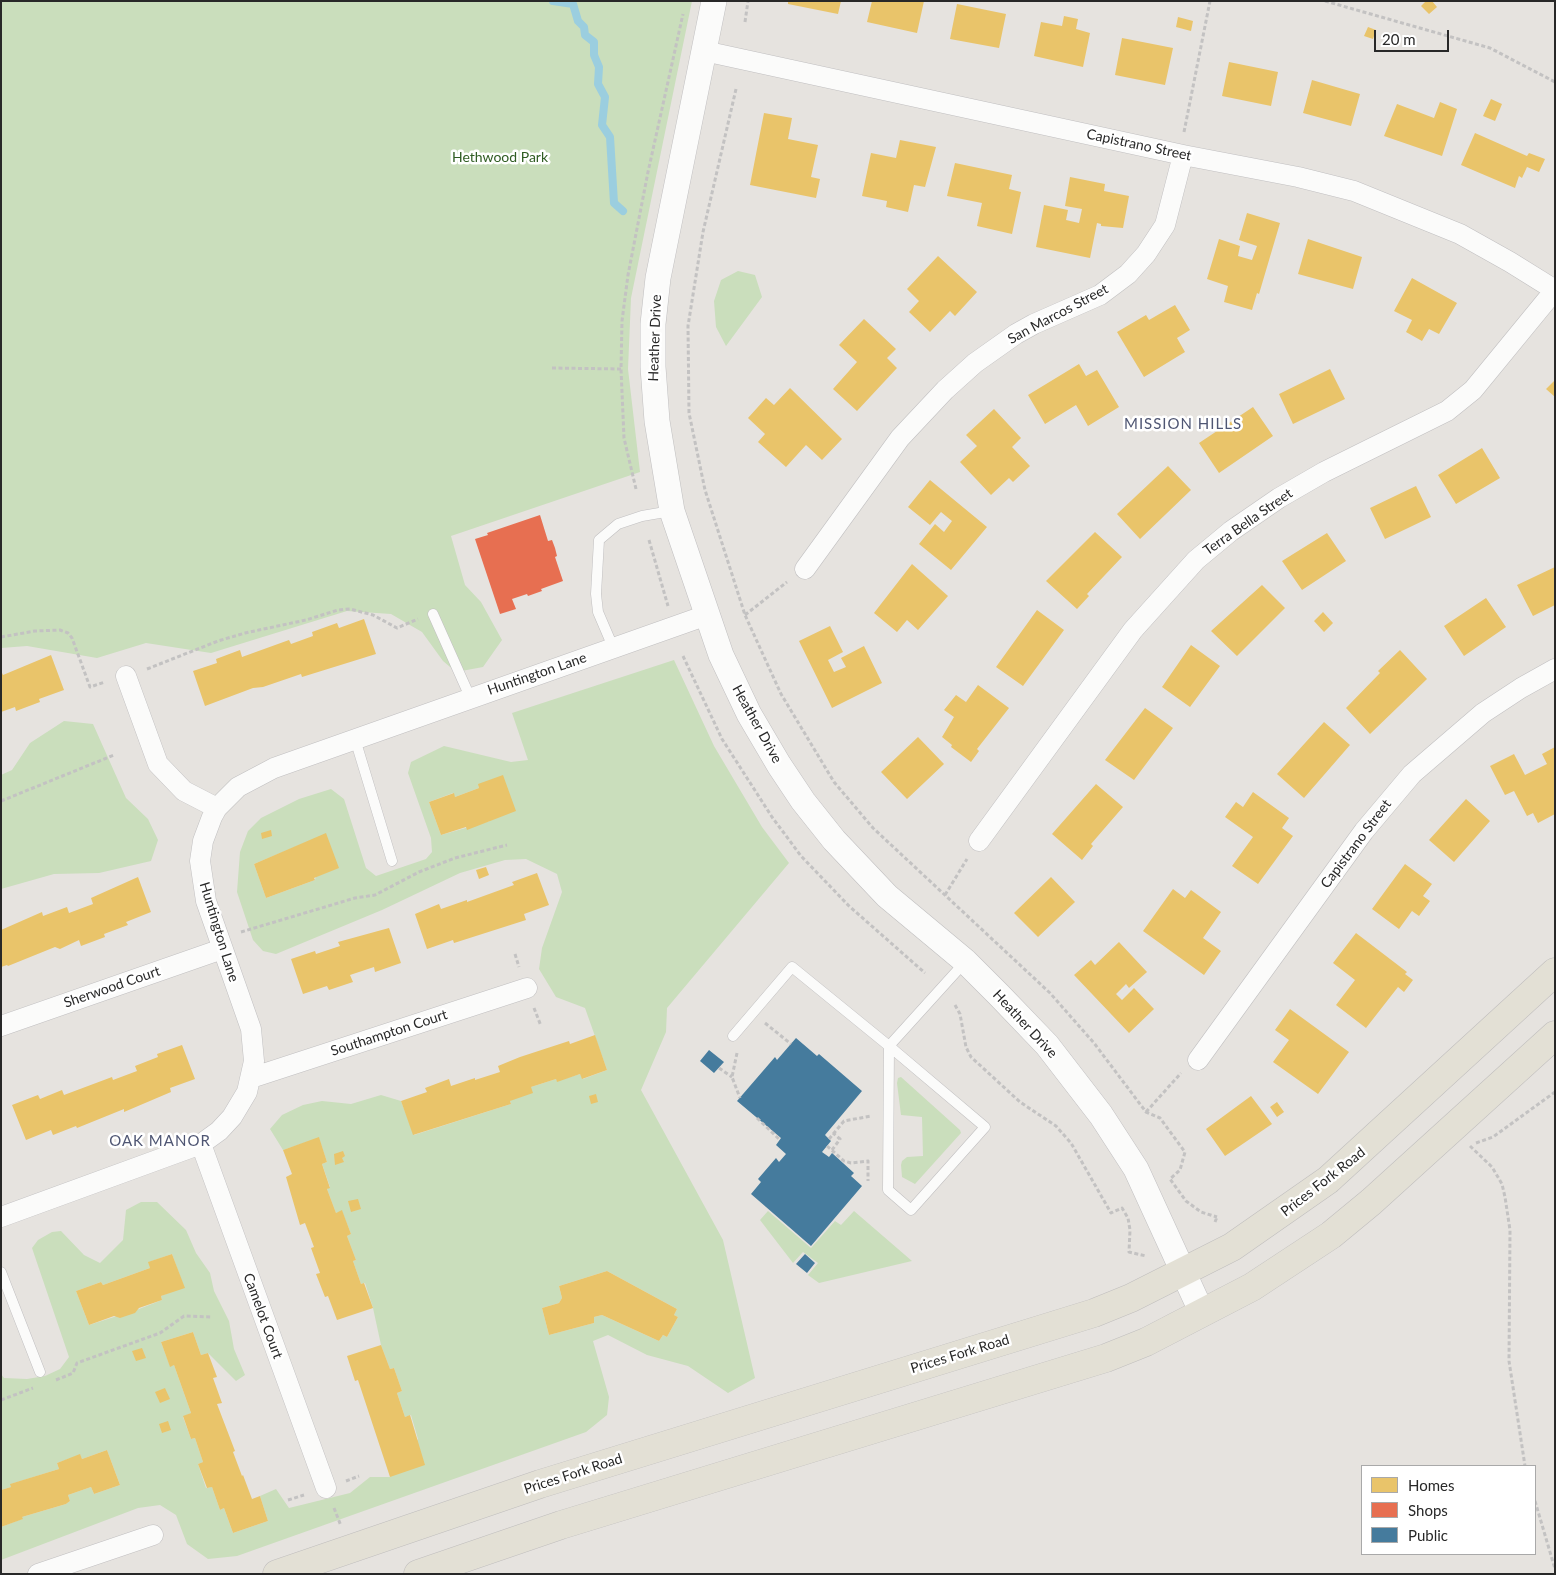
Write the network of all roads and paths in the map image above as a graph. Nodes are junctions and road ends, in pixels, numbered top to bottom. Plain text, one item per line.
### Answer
1 (714, 1) edge
2 (748, 1) edge
3 (1210, 1) edge
4 (1325, 1) edge
5 (745, 22) dead end
6 (704, 51) junction
7 (1555, 82) edge
8 (736, 88) dead end
9 (1182, 155) junction
10 (1555, 290) edge
11 (552, 368) dead end
12 (621, 369) dead end
13 (672, 511) junction
14 (649, 540) dead end
15 (805, 569) dead end
16 (731, 576) junction
17 (726, 578) dead end
18 (775, 591) dead end
19 (675, 595) dead end
20 (666, 598) junction
21 (668, 607) dead end
22 (433, 614) dead end
23 (707, 615) junction
24 (744, 615) junction
25 (397, 628) dead end
26 (1, 637) edge
27 (613, 647) junction
28 (164, 663) dead end
29 (1555, 669) edge
30 (126, 676) dead end
31 (90, 687) dead end
32 (470, 697) junction
33 (355, 739) junction
34 (114, 754) dead end
35 (1, 801) edge
36 (217, 808) junction
37 (979, 842) dead end
38 (507, 845) dead end
39 (392, 861) dead end
40 (961, 868) dead end
41 (945, 895) junction
42 (243, 932) dead end
43 (222, 949) junction
44 (965, 961) junction
45 (1555, 972) edge
46 (527, 988) dead end
47 (955, 1005) dead end
48 (1, 1026) edge
49 (1555, 1035) edge
50 (734, 1036) dead end
51 (782, 1036) dead end
52 (791, 1044) dead end
53 (889, 1046) junction
54 (738, 1050) dead end
55 (1198, 1060) dead end
56 (719, 1068) dead end
57 (251, 1078) junction
58 (732, 1078) junction
59 (1174, 1078) dead end
60 (1555, 1092) edge
61 (740, 1098) dead end
62 (1146, 1112) junction
63 (870, 1116) dead end
64 (757, 1118) dead end
65 (833, 1133) junction
66 (1461, 1136) junction
67 (829, 1139) dead end
68 (780, 1140) dead end
69 (201, 1144) junction
70 (827, 1146) dead end
71 (832, 1150) junction
72 (868, 1185) dead end
73 (1, 1217) edge
74 (1218, 1217) junction
75 (1214, 1222) dead end
76 (1220, 1223) dead end
77 (1146, 1256) dead end
78 (1, 1272) edge
79 (1184, 1272) junction
80 (1202, 1313) junction
81 (212, 1317) dead end
82 (40, 1372) dead end
83 (51, 1381) dead end
84 (35, 1387) dead end
85 (1, 1400) edge
86 (1525, 1465) edge
87 (328, 1494) joint
88 (1536, 1504) edge
89 (342, 1528) dead end
90 (153, 1535) dead end
91 (1555, 1569) edge
92 (38, 1574) edge
93 (277, 1574) edge
94 (418, 1574) edge

1 - 6 street, Heather Drive
2 - 5 path
3 - 9 path
4 - 7 path
6 - 9 street, Capistrano Street
6 - 13 street, Heather Drive
8 - 16 path
9 - 10 street, Capistrano Street
9 - 15 street, San Marcos Street
10 - 37 street, Terra Bella Street
11 - 12 path
13 - 23 street, Heather Drive
13 - 27 lane
14 - 20 path
16 - 17 path
16 - 24 path
18 - 24 path
19 - 20 path
20 - 21 path
22 - 32 lane
23 - 27 street, Huntington Lane
23 - 44 street, Heather Drive
24 - 41 path
25 - 28 path
26 - 31 path
27 - 32 street, Huntington Lane
29 - 55 street, Capistrano Street
30 - 36 street
32 - 33 street, Huntington Lane
33 - 36 street, Huntington Lane
33 - 39 lane
34 - 35 path
36 - 43 street, Huntington Lane
38 - 42 path
40 - 41 path
41 - 62 path
43 - 48 street, Sherwood Court
43 - 57 street, Huntington Lane
44 - 53 lane
44 - 79 street, Heather Drive
45 - 79 main road, Prices Fork Road
46 - 57 street, Southampton Court
47 - 77 path
49 - 66 main road
50 - 53 lane
51 - 52 path
53 - 53 lane
54 - 58 path
56 - 58 path
57 - 69 street, Huntington Lane
58 - 61 path
59 - 62 path
60 - 66 path
62 - 74 path
63 - 65 path
64 - 68 path
65 - 67 path
65 - 71 path
66 - 80 main road
66 - 86 path
69 - 73 street, Huntington Lane
69 - 87 street, Camelot Court
70 - 71 path
71 - 72 path
74 - 75 path
74 - 76 path
78 - 82 lane
79 - 80 street, Heather Drive
79 - 93 main road, Prices Fork Road
80 - 94 main road
81 - 83 path
84 - 85 path
87 - 89 path
88 - 91 path
90 - 92 street

